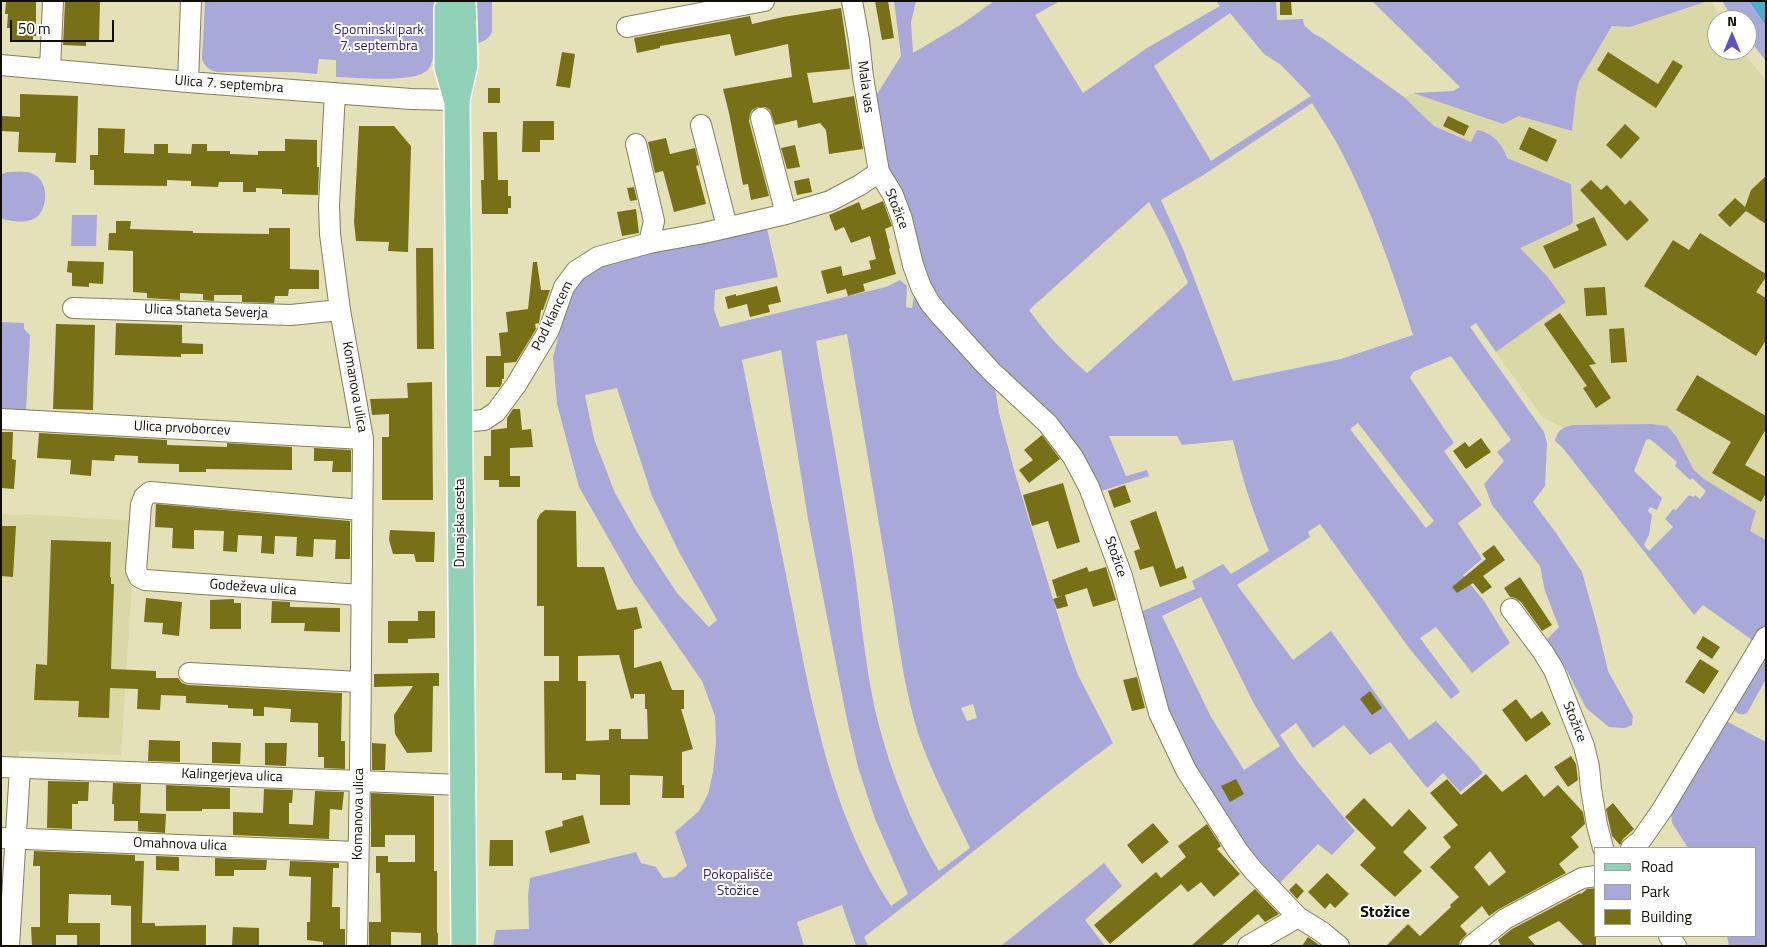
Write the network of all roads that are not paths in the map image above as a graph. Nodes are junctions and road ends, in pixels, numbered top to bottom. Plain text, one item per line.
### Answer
1 (53, 1) edge
2 (191, 1) edge
3 (447, 1) edge
4 (463, 1) edge
5 (764, 1) edge
6 (852, 1) edge
7 (627, 27) dead end
8 (1, 65) edge
9 (50, 69) junction
10 (188, 82) junction
11 (335, 92) junction
12 (457, 100) junction
13 (761, 118) dead end
14 (701, 125) dead end
15 (636, 144) dead end
16 (879, 172) junction
17 (786, 214) junction
18 (727, 227) junction
19 (649, 242) junction
20 (73, 308) dead end
21 (340, 310) junction
22 (1, 419) edge
23 (460, 422) junction
24 (363, 439) junction
25 (362, 510) junction
26 (361, 595) junction
27 (1511, 608) dead end
28 (1766, 637) edge
29 (189, 672) dead end
30 (360, 682) junction
31 (10, 768) edge
32 (360, 781) junction
33 (462, 785) junction
34 (8, 839) edge
35 (1603, 847) edge
36 (1632, 847) edge
37 (358, 852) junction
38 (1594, 876) edge
39 (7, 889) edge
40 (1298, 917) junction
41 (9, 946) edge
42 (357, 946) edge
43 (464, 946) edge
44 (1248, 946) edge
45 (1339, 946) edge
46 (1471, 946) edge

1 - 9 street
2 - 10 street
3 - 12 main road, Dunajska cesta
4 - 12 main road, Dunajska cesta
5 - 7 street
6 - 16 street, Mala vas
8 - 9 street, Ulica 7. septembra
9 - 10 street, Ulica 7. septembra
10 - 11 street, Ulica 7. septembra
11 - 12 street, Ulica 7. septembra
11 - 21 street, Komanova ulica
12 - 23 main road, Dunajska cesta
13 - 17 street
14 - 18 street
15 - 19 street
16 - 17 street, Pod klancem
16 - 40 street, Stožice
17 - 18 street, Pod klancem
18 - 19 street, Pod klancem
19 - 23 street, Pod klancem
20 - 21 street, Ulica Staneta Severja
21 - 24 street, Komanova ulica
22 - 24 street, Ulica prvoborcev
23 - 33 main road, Dunajska cesta
24 - 25 street, Komanova ulica
25 - 26 street, Komanova ulica
25 - 26 street, Godeževa ulica
26 - 30 street, Komanova ulica
27 - 35 street, Stožice
28 - 36 street
29 - 30 street
30 - 32 street, Komanova ulica
31 - 32 street, Kalingerjeva ulica
31 - 34 street
32 - 33 street, Kalingerjeva ulica
32 - 37 street, Komanova ulica
33 - 43 main road, Dunajska cesta
34 - 37 street, Omahnova ulica
34 - 39 street
37 - 42 street, Komanova ulica
38 - 46 street
39 - 41 street
40 - 44 street
40 - 45 street, Stožice

